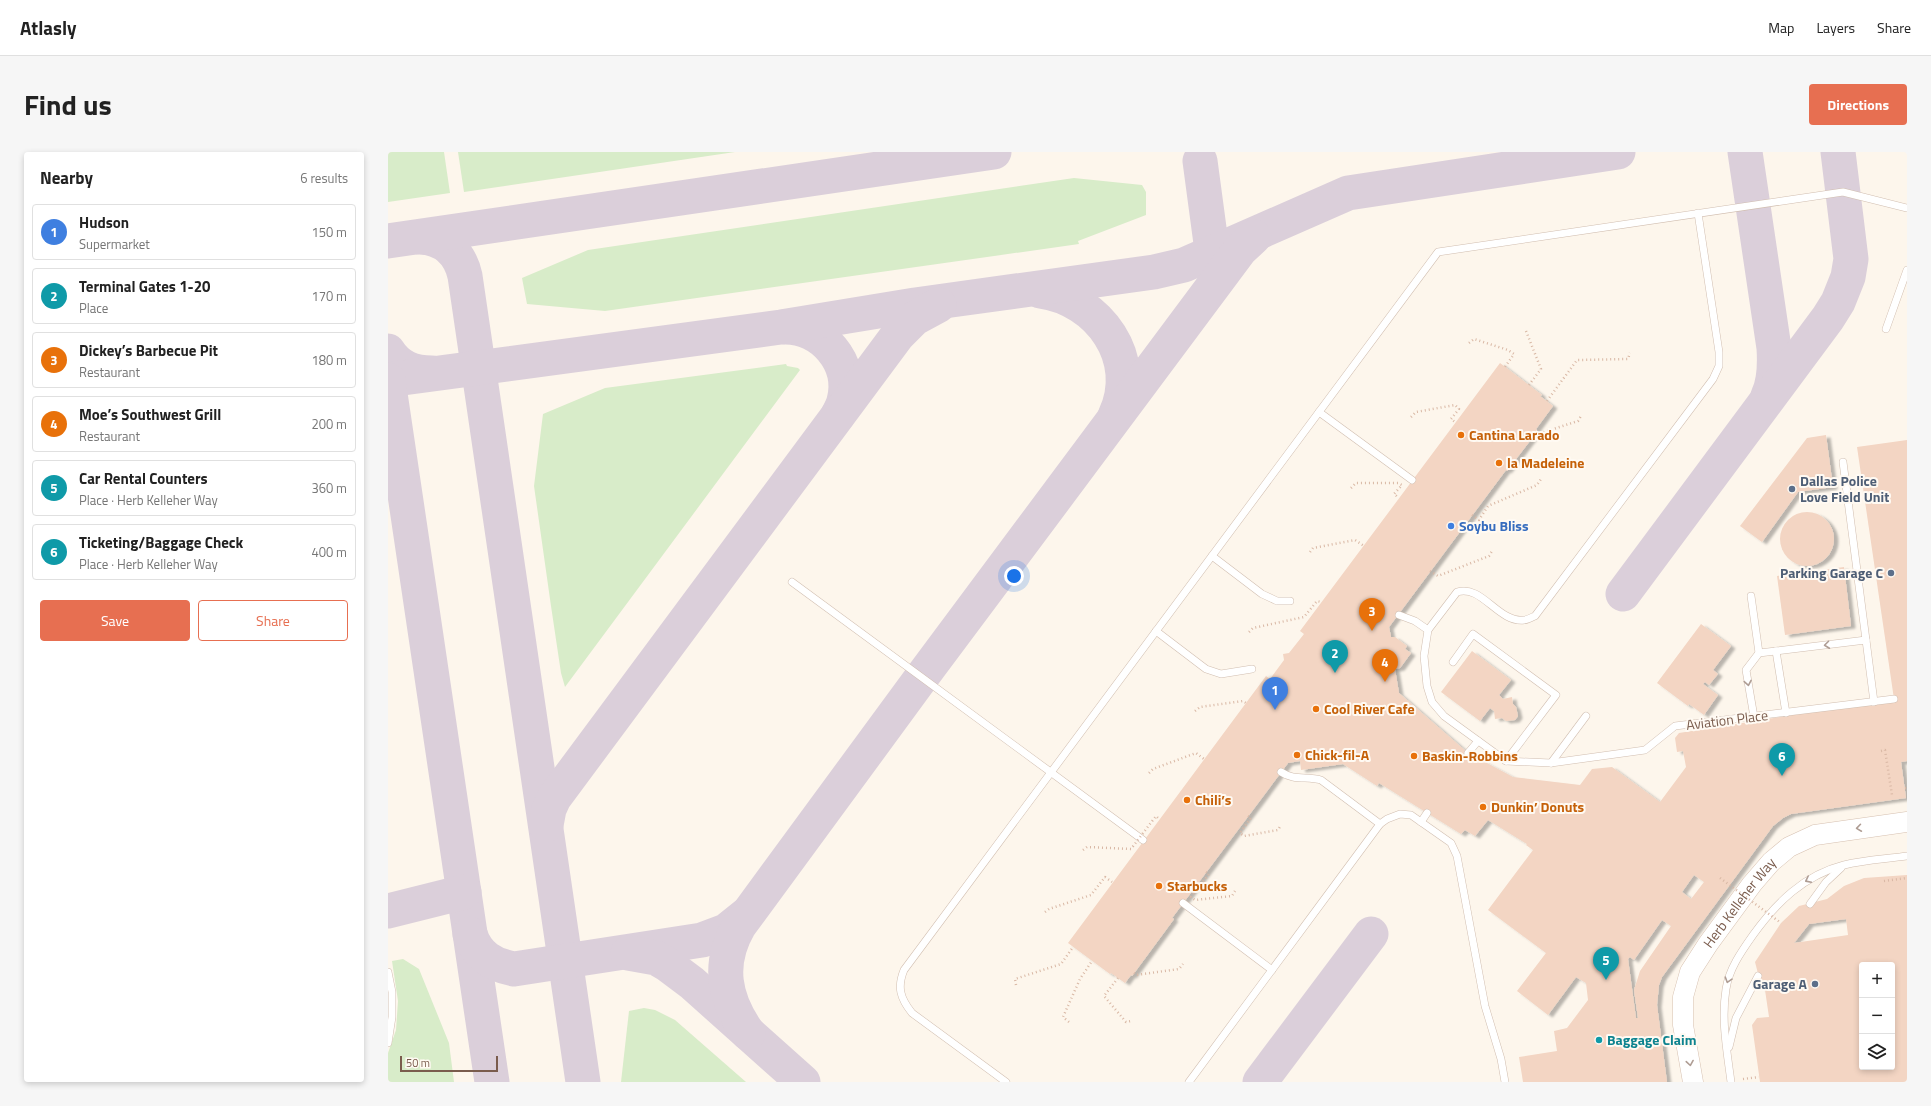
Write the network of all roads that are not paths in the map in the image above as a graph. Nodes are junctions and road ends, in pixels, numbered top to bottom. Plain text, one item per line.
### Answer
1 (1907, 208) edge
2 (1698, 213) junction
3 (1907, 270) edge
4 (1886, 329) dead end
5 (1319, 412) junction
6 (1843, 462) dead end
7 (1412, 480) dead end
8 (1212, 556) junction
9 (792, 582) dead end
10 (1751, 596) dead end
11 (1290, 601) dead end
12 (1398, 615) dead end
13 (1428, 630) junction
14 (1156, 631) junction
15 (1866, 640) junction
16 (1776, 651) junction
17 (1759, 653) junction
18 (1453, 662) dead end
19 (1252, 669) dead end
20 (1894, 699) dead end
21 (1874, 702) junction
22 (1786, 713) junction
23 (1586, 716) dead end
24 (1754, 717) junction
25 (1478, 741) junction
26 (1468, 753) dead end
27 (1506, 761) junction
28 (1551, 763) junction
29 (1281, 772) dead end
30 (1050, 773) junction
31 (1427, 813) dead end
32 (1904, 819) edge
33 (1421, 822) junction
34 (1380, 824) junction
35 (1143, 840) dead end
36 (1907, 856) edge
37 (1844, 865) junction
38 (1183, 903) dead end
39 (1810, 904) dead end
40 (1272, 970) junction
41 (388, 972) edge
42 (1758, 976) dead end
43 (388, 1043) edge
44 (1728, 1053) junction
45 (1006, 1082) edge
46 (1189, 1082) edge
47 (1505, 1082) edge
48 (1693, 1082) edge
49 (1731, 1082) edge

1 - 2 lane
2 - 5 lane
2 - 13 lane
3 - 4 lane
5 - 7 lane
5 - 8 lane
6 - 15 lane
8 - 11 lane
8 - 14 lane
9 - 30 lane
10 - 17 lane
12 - 13 lane
13 - 25 lane
14 - 19 lane
14 - 30 lane
15 -> 16 lane
15 - 21 lane
16 - 17 lane
16 - 22 lane
17 -> 24 lane
18 - 27 lane
20 - 21 lane, Aviation Place
21 - 22 lane, Aviation Place
22 - 24 lane, Aviation Place
23 - 28 lane
24 - 28 lane, Aviation Place
25 - 26 lane
25 - 27 lane
27 - 28 lane, Aviation Place
29 - 34 lane
30 - 35 lane
30 - 45 lane
31 - 33 lane
32 -> 48 main road, Herb Kelleher Way
33 - 34 lane
33 - 47 lane
34 - 40 lane
36 - 37 lane
37 - 39 lane
37 -> 44 lane
38 - 40 lane
40 - 46 lane
41 - 43 lane
42 - 44 lane
44 - 49 lane

